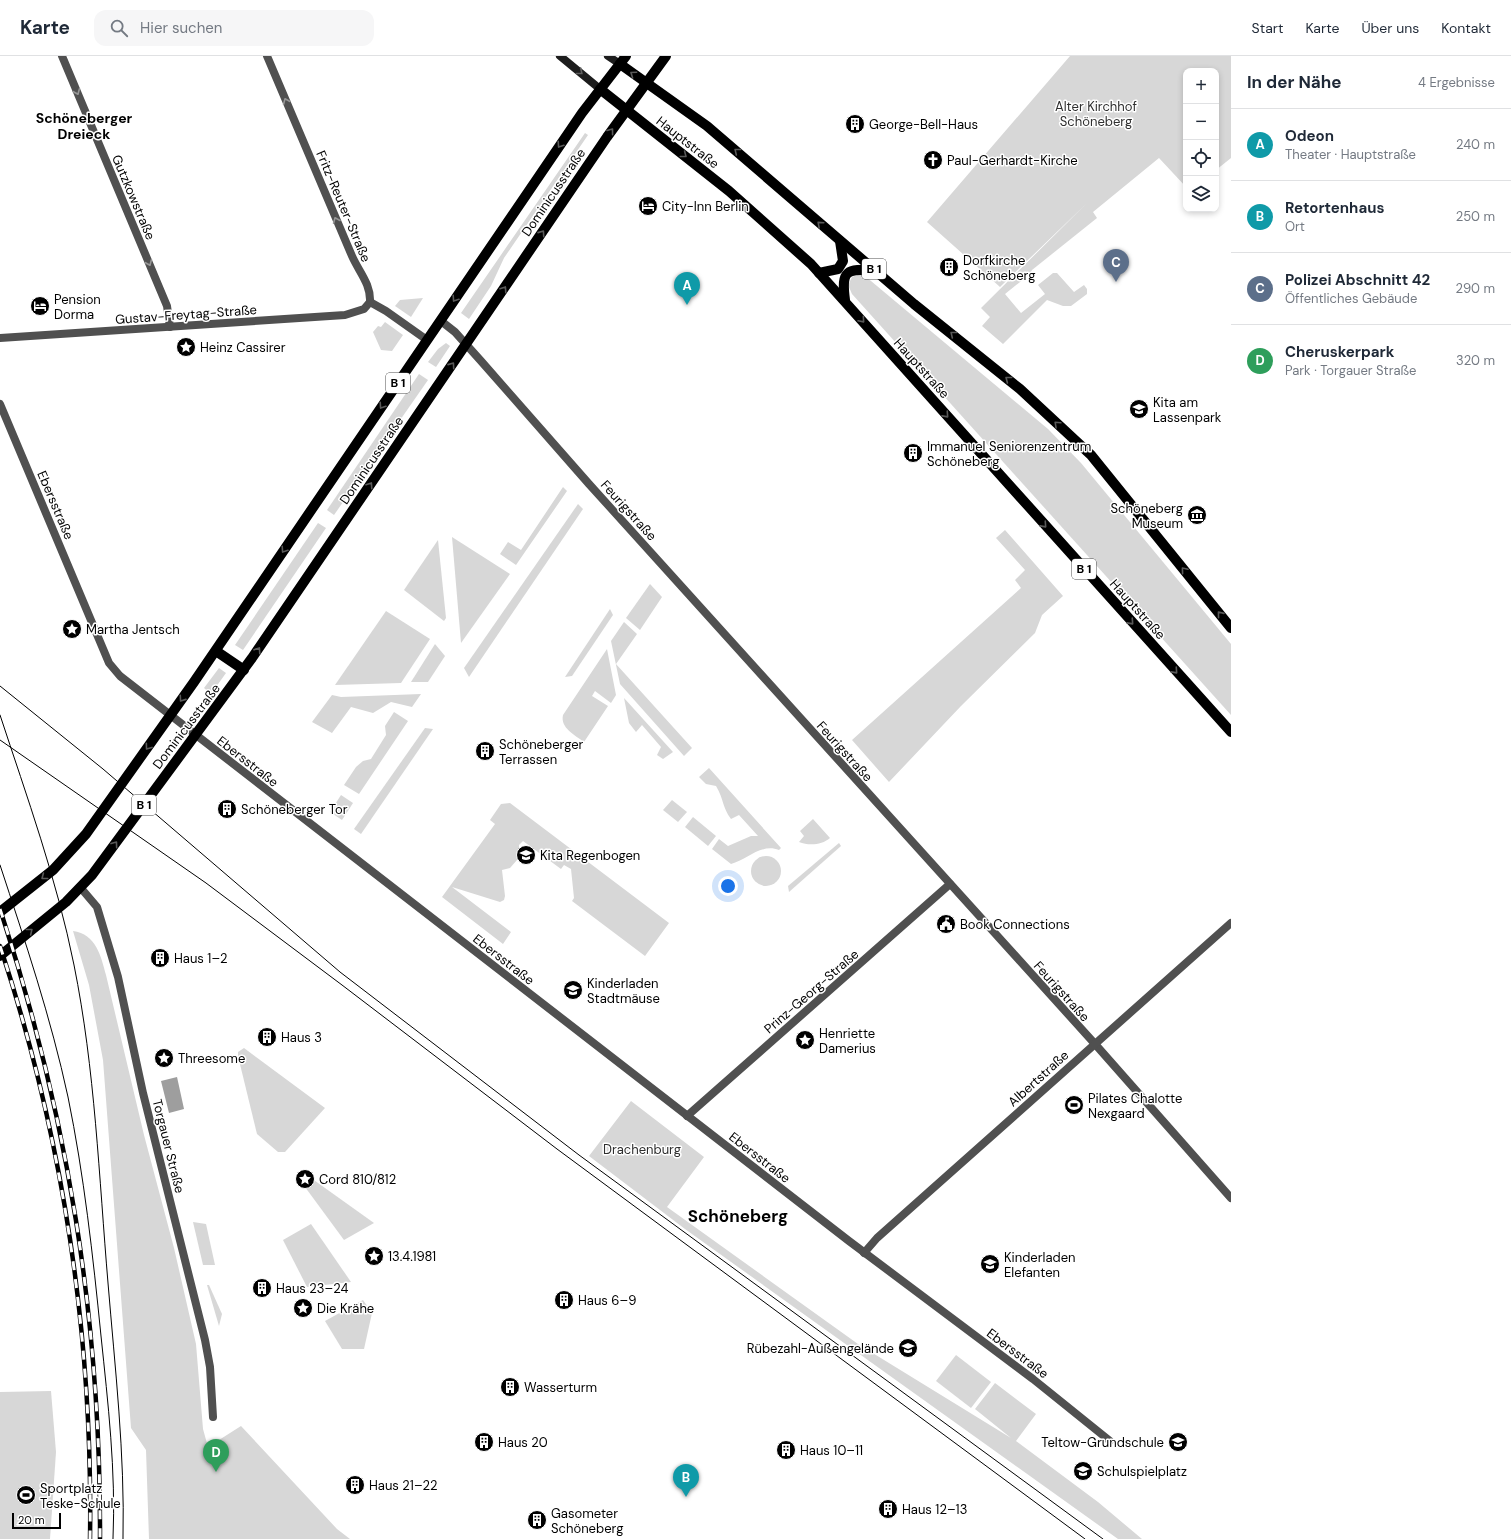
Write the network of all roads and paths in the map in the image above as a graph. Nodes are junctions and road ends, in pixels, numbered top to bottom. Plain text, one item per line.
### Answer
1 (62, 56) edge
2 (267, 56) edge
3 (560, 56) edge
4 (608, 56) edge
5 (666, 56) edge
6 (623, 60) edge
7 (646, 83) junction
8 (600, 89) junction
9 (627, 110) junction
10 (840, 241) junction
11 (875, 270) junction
12 (819, 273) junction
13 (845, 300) junction
14 (370, 302) junction
15 (441, 321) junction
16 (170, 327) junction
17 (0, 338) edge
18 (427, 340) junction
19 (466, 345) junction
20 (0, 404) edge
21 (1231, 628) edge
22 (216, 651) junction
23 (244, 670) junction
24 (170, 716) junction
25 (1231, 732) edge
26 (195, 735) junction
27 (950, 884) junction
28 (80, 888) junction
29 (0, 912) edge
30 (1231, 923) edge
31 (0, 956) edge
32 (1095, 1044) junction
33 (687, 1116) junction
34 (1231, 1198) edge
35 (864, 1253) junction
36 (213, 1417) dead end
37 (1110, 1441) dead end

1 -> 16 street, Gutzkowstraße
14 -> 2 street, Fritz-Reuter-Straße
3 -> 8 main road, Hauptstraße
4 - 6 main road, Hauptstraße
5 - 7 main road, Dominicusstraße
7 -> 6 main road, Hauptstraße / B 1
6 - 8 main road, Dominicusstraße / B 1
7 - 9 main road, Dominicusstraße
10 -> 7 main road, Hauptstraße / B 1
8 - 9 main road, Hauptstraße
8 -> 15 main road, Dominicusstraße / B 1
9 -> 12 main road, Hauptstraße / B 1
19 -> 9 main road, Dominicusstraße / B 1
10 - 11 main road, Hauptstraße / B 1
10 - 12 main road
11 - 13 main road
21 -> 11 main road, Hauptstraße / B 1
12 - 13 main road, Hauptstraße / B 1
13 -> 25 main road, Hauptstraße / B 1
14 - 16 street, Gustav-Freytag-Straße
14 - 18 street
15 - 18 main road, Dominicusstraße / B 1
15 - 19 street, Feurigstraße
16 - 17 street, Gustav-Freytag-Straße
18 -> 22 main road, Dominicusstraße / B 1
23 -> 19 main road, Dominicusstraße / B 1
19 - 27 street, Feurigstraße
20 - 24 street, Ebersstraße
22 - 23 main road
22 -> 24 main road, Dominicusstraße / B 1
23 - 26 main road, Dominicusstraße / B 1
24 - 26 street, Ebersstraße
24 -> 29 main road, Dominicusstraße / B 1
28 -> 26 main road, Dominicusstraße / B 1
26 - 33 street, Ebersstraße
27 - 32 street, Feurigstraße
27 - 33 street, Prinz-Georg-Straße
31 -> 28 main road, B 1
28 - 36 street, Torgauer Straße
30 - 32 street, Albertstraße
32 - 34 street, Feurigstraße
32 - 35 street, Albertstraße
33 - 35 street, Ebersstraße
35 - 37 street, Ebersstraße

